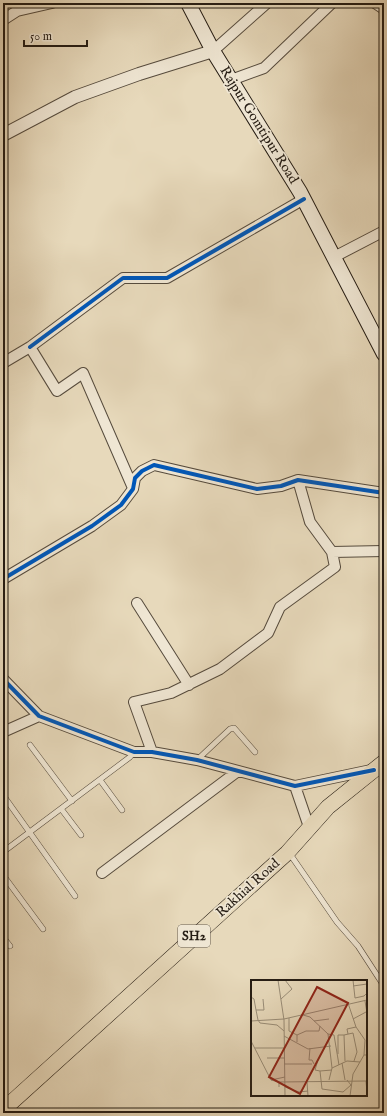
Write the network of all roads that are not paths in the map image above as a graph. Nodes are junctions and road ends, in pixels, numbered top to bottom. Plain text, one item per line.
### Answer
1 (52, 3) edge
2 (188, 3) edge
3 (267, 3) edge
4 (332, 3) edge
5 (375, 3) edge
6 (384, 9) edge
7 (3, 20) edge
8 (213, 52) junction
9 (231, 80) junction
10 (3, 135) edge
11 (304, 199) junction
12 (384, 231) edge
13 (334, 257) junction
14 (30, 347) junction
15 (384, 354) edge
16 (3, 363) edge
17 (298, 480) junction
18 (134, 489) junction
19 (384, 493) edge
20 (384, 551) edge
21 (332, 552) junction
22 (3, 579) edge
23 (137, 603) dead end
24 (3, 679) edge
25 (189, 685) junction
26 (38, 716) junction
27 (3, 732) edge
28 (30, 745) dead end
29 (134, 752) junction
30 (152, 752) junction
31 (255, 752) dead end
32 (196, 760) junction
33 (381, 768) edge
34 (238, 771) junction
35 (100, 780) junction
36 (295, 786) junction
37 (3, 795) edge
38 (72, 802) junction
39 (62, 810) junction
40 (122, 810) dead end
41 (309, 827) junction
42 (30, 833) junction
43 (81, 835) dead end
44 (3, 852) edge
45 (292, 857) junction
46 (102, 873) dead end
47 (3, 875) edge
48 (75, 896) dead end
49 (43, 929) dead end
50 (3, 937) edge
51 (10, 946) dead end
52 (384, 986) edge
53 (3, 1110) edge
54 (10, 1113) edge

1 - 7 street
2 - 8 main road, Rajpur Gomtipur Road
3 - 8 street
4 - 9 street
5 - 6 street
8 - 9 main road, Rajpur Gomtipur Road
8 - 10 street
9 - 11 main road, Rajpur Gomtipur Road
11 - 13 main road, Rajpur Gomtipur Road
11 - 14 street
12 - 13 street
13 - 15 main road, Rajpur Gomtipur Road
14 - 16 street
14 - 18 street
17 - 18 street
17 - 19 street
17 - 21 street
18 - 22 street
20 - 21 street
21 - 25 street
23 - 25 street
24 - 26 street
25 - 30 street
26 - 27 street
26 - 29 street
28 - 38 lane
29 - 30 street
29 - 35 lane
30 - 32 street
31 - 32 lane
32 - 34 street
33 - 36 street
33 - 41 main road, Rakhial Road / SH2
33 - 45 main road, Rakhial Road / SH2
34 - 36 street
34 - 46 street
35 - 38 lane
35 - 40 lane
36 - 41 street
37 - 42 lane
38 - 39 lane
39 - 42 lane
39 - 43 lane
41 - 53 main road, Rakhial Road / SH2
42 - 44 lane
42 - 48 lane
45 - 52 lane
45 - 54 main road, Rakhial Road / SH2
47 - 49 lane
50 - 51 lane

